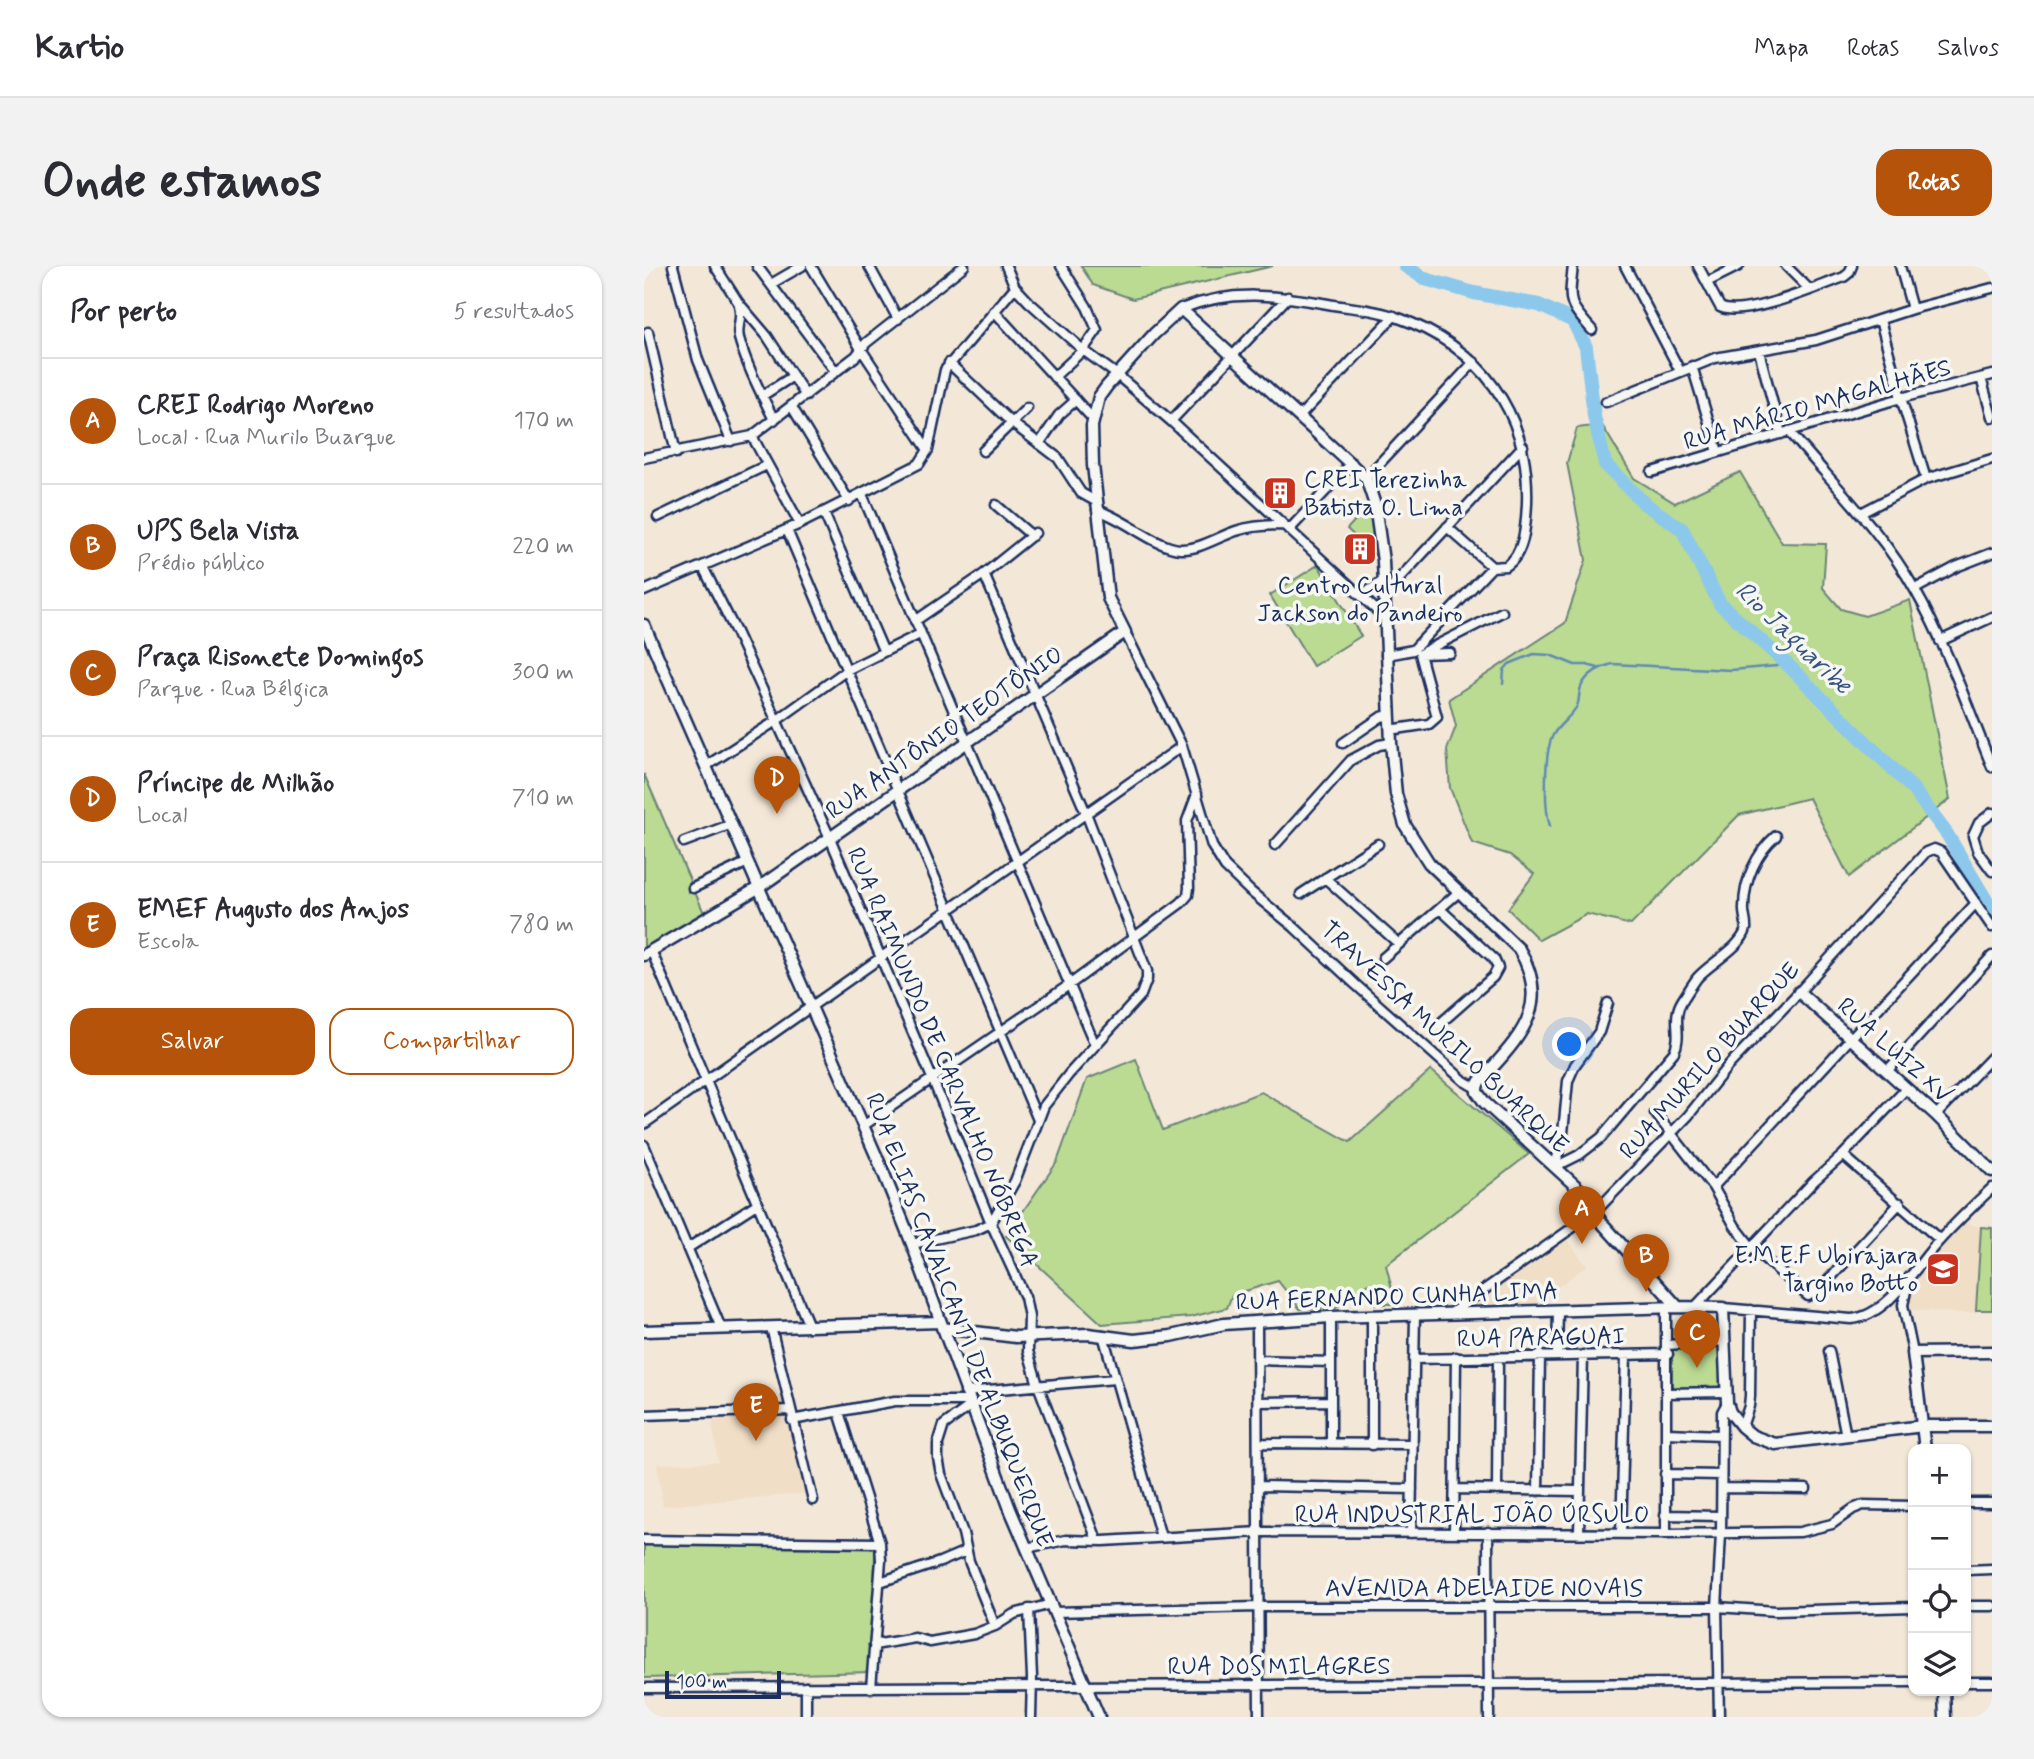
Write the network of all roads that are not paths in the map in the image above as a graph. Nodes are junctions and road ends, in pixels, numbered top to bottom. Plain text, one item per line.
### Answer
1 (673, 266) edge
2 (715, 266) edge
3 (757, 266) edge
4 (802, 266) edge
5 (811, 266) edge
6 (869, 266) edge
7 (964, 266) edge
8 (1006, 266) edge
9 (1061, 266) edge
10 (1573, 266) edge
11 (1625, 266) edge
12 (1698, 266) edge
13 (1739, 266) edge
14 (1786, 266) edge
15 (1852, 266) edge
16 (1900, 266) edge
17 (1707, 282) junction
18 (771, 284) junction
19 (1015, 286) junction
20 (1992, 288) edge
21 (1809, 289) junction
22 (1288, 297) junction
23 (738, 302) junction
24 (1181, 309) junction
25 (1912, 309) junction
26 (994, 311) junction
27 (1394, 316) junction
28 (898, 319) junction
29 (1880, 320) junction
30 (1592, 330) dead end
31 (648, 332) dead end
32 (861, 349) junction
33 (1083, 350) junction
34 (1759, 351) junction
35 (1232, 357) junction
36 (1474, 362) junction
37 (949, 363) junction
38 (1692, 366) junction
39 (1680, 371) junction
40 (836, 372) junction
41 (1116, 374) junction
42 (1992, 375) edge
43 (793, 376) junction
44 (1054, 377) junction
45 (1981, 378) junction
46 (762, 396) junction
47 (806, 396) junction
48 (1901, 398) junction
49 (1076, 400) junction
50 (1606, 402) dead end
51 (792, 407) junction
52 (1027, 408) dead end
53 (1299, 417) junction
54 (1992, 417) edge
55 (1093, 419) junction
56 (774, 420) junction
57 (1171, 421) junction
58 (1012, 423) junction
59 (1785, 433) junction
60 (752, 436) junction
61 (731, 441) junction
62 (1039, 444) junction
63 (1522, 446) junction
64 (928, 450) junction
65 (983, 451) dead end
66 (1718, 452) junction
67 (676, 453) junction
68 (644, 458) edge
69 (1992, 460) edge
70 (1352, 463) junction
71 (767, 465) junction
72 (1652, 472) dead end
73 (1366, 478) junction
74 (1926, 479) junction
75 (862, 494) junction
76 (849, 501) junction
77 (996, 505) dead end
78 (1097, 506) junction
79 (824, 513) junction
80 (1861, 513) junction
81 (657, 517) dead end
82 (800, 524) junction
83 (1286, 527) junction
84 (1447, 527) junction
85 (787, 530) junction
86 (1992, 553) edge
87 (703, 567) junction
88 (1492, 567) junction
89 (984, 574) junction
90 (1384, 580) junction
91 (1914, 589) junction
92 (644, 591) edge
93 (1385, 594) junction
94 (1361, 596) junction
95 (1502, 611) dead end
96 (1385, 618) junction
97 (1991, 620) edge
98 (915, 621) junction
99 (644, 625) edge
100 (1125, 632) junction
101 (920, 634) junction
102 (1940, 641) junction
103 (883, 650) junction
104 (1417, 652) junction
105 (1450, 653) dead end
106 (1386, 655) junction
107 (847, 670) junction
108 (1035, 694) junction
109 (1390, 715) junction
110 (776, 721) junction
111 (1391, 730) junction
112 (967, 742) junction
113 (1343, 743) dead end
114 (1391, 743) junction
115 (1182, 746) junction
116 (706, 766) junction
117 (1992, 767) edge
118 (899, 790) junction
119 (1197, 794) junction
120 (1086, 813) junction
121 (1992, 813) edge
122 (732, 824) junction
123 (1776, 836) dead end
124 (830, 838) junction
125 (684, 842) dead end
126 (1378, 844) dead end
127 (1275, 845) dead end
128 (1017, 861) junction
129 (748, 862) junction
130 (1992, 870) edge
131 (1325, 878) junction
132 (693, 888) dead end
133 (758, 888) junction
134 (1459, 892) junction
135 (1301, 894) dead end
136 (1976, 903) junction
137 (1440, 909) junction
138 (949, 910) junction
139 (1992, 927) edge
140 (1133, 937) junction
141 (1399, 944) junction
142 (647, 952) edge
143 (1992, 956) edge
144 (881, 957) junction
145 (1384, 958) dead end
146 (1069, 985) junction
147 (1799, 992) junction
148 (1608, 1003) dead end
149 (810, 1006) junction
150 (1434, 1029) dead end
151 (1001, 1032) junction
152 (1850, 1039) junction
153 (1095, 1045) junction
154 (1992, 1057) edge
155 (1887, 1071) junction
156 (932, 1079) junction
157 (706, 1081) junction
158 (1476, 1088) junction
159 (1906, 1089) junction
160 (1655, 1113) dead end
161 (1936, 1115) junction
162 (1038, 1119) junction
163 (644, 1124) edge
164 (863, 1126) junction
165 (1672, 1133) junction
166 (644, 1145) edge
167 (1843, 1155) junction
168 (1555, 1167) junction
169 (1992, 1171) edge
170 (1713, 1187) junction
171 (1992, 1188) edge
172 (758, 1203) junction
173 (1900, 1203) junction
174 (1595, 1212) junction
175 (991, 1223) junction
176 (1940, 1240) junction
177 (912, 1244) junction
178 (688, 1248) junction
179 (1752, 1248) junction
180 (1909, 1279) junction
181 (1696, 1306) junction
182 (1666, 1307) junction
183 (1678, 1307) junction
184 (1723, 1308) junction
185 (1751, 1310) junction
186 (1558, 1311) junction
187 (1451, 1313) junction
188 (1415, 1315) junction
189 (1372, 1316) junction
190 (1331, 1317) junction
191 (1256, 1322) junction
192 (941, 1325) junction
193 (809, 1326) junction
194 (771, 1327) junction
195 (721, 1328) junction
196 (644, 1331) edge
197 (1103, 1335) junction
198 (1028, 1337) junction
199 (1724, 1341) junction
200 (1668, 1349) junction
201 (1829, 1351) dead end
202 (1992, 1352) edge
203 (1913, 1353) junction
204 (1583, 1354) junction
205 (1540, 1355) junction
206 (1557, 1355) junction
207 (1626, 1355) junction
208 (1455, 1357) junction
209 (1498, 1357) junction
210 (1414, 1359) junction
211 (1257, 1360) junction
212 (1331, 1362) junction
213 (1115, 1379) junction
214 (1038, 1385) junction
215 (1667, 1393) junction
216 (1726, 1398) junction
217 (968, 1400) junction
218 (1331, 1401) junction
219 (1258, 1402) junction
220 (790, 1410) junction
221 (839, 1412) junction
222 (644, 1415) edge
223 (792, 1420) junction
224 (1923, 1426) junction
225 (1992, 1426) edge
226 (1741, 1427) junction
227 (1666, 1433) junction
228 (1721, 1435) junction
229 (1846, 1436) junction
230 (1258, 1443) junction
231 (1331, 1443) junction
232 (1413, 1444) junction
233 (1925, 1444) edge
234 (1372, 1445) junction
235 (1665, 1474) junction
236 (1721, 1475) junction
237 (1258, 1486) junction
238 (1722, 1488) junction
239 (1412, 1489) junction
240 (1455, 1489) junction
241 (1806, 1489) dead end
242 (1497, 1490) junction
243 (1538, 1491) junction
244 (1580, 1491) junction
245 (813, 1500) dead end
246 (1971, 1503) edge
247 (1992, 1503) edge
248 (1908, 1506) edge
249 (1665, 1515) junction
250 (1720, 1516) junction
251 (1259, 1532) junction
252 (1488, 1532) junction
253 (1454, 1533) junction
254 (1579, 1533) junction
255 (1411, 1534) junction
256 (1621, 1534) junction
257 (1666, 1534) junction
258 (1721, 1534) junction
259 (1161, 1537) junction
260 (644, 1540) edge
261 (1097, 1540) junction
262 (880, 1543) junction
263 (1026, 1548) junction
264 (966, 1551) junction
265 (1992, 1569) edge
266 (1971, 1570) edge
267 (880, 1582) junction
268 (1971, 1606) edge
269 (1992, 1606) edge
270 (1717, 1607) junction
271 (1908, 1607) edge
272 (1052, 1608) junction
273 (1258, 1608) junction
274 (1488, 1608) junction
275 (1029, 1609) junction
276 (995, 1626) junction
277 (874, 1645) junction
278 (1719, 1682) junction
279 (1908, 1682) edge
280 (1971, 1682) edge
281 (1992, 1682) edge
282 (1031, 1685) junction
283 (1085, 1685) junction
284 (1260, 1685) junction
285 (1490, 1685) junction
286 (806, 1687) junction
287 (644, 1688) edge
288 (871, 1688) junction
289 (1944, 1696) edge
290 (806, 1717) edge
291 (1031, 1717) edge
292 (1099, 1717) edge
293 (1259, 1717) edge
294 (1489, 1717) edge
295 (1719, 1717) edge
296 (1945, 1717) edge

1 - 61 street
2 - 23 street
3 - 18 street
4 - 18 street
5 - 32 street
6 - 28 street
7 - 28 street
8 - 19 street
9 - 33 street
10 - 30 street
11 - 39 street
12 - 17 street
13 - 17 street
14 - 21 street
15 - 21 street
16 - 25 street
17 - 21 street
18 - 40 street
19 - 26 street
19 - 33 street
20 - 25 street
22 - 24 street
22 - 27 street
22 - 35 street
23 - 43 street
23 - 46 street
24 - 35 street
24 - 41 street
25 - 29 street
26 - 37 street
26 - 44 street
27 - 36 street
27 - 53 street
28 - 32 street
29 - 34 street
29 - 48 street
31 - 67 street
32 - 40 street
32 - 64 street
33 - 41 street
33 - 44 street
34 - 38 street
34 - 59 street
35 - 53 street
35 - 57 street
36 - 63 street
36 - 73 street
37 - 58 street
37 - 64 street
38 - 39 street
38 - 66 street
39 - 50 street
40 - 47 street
41 - 55 street
41 - 57 street
42 - 45 street, RUA MÁRIO MAGALHÃES
43 - 46 street
43 - 47 street
44 - 49 street
45 - 48 street, RUA MÁRIO MAGALHÃES
45 - 54 street
46 - 56 street
47 - 51 street
48 - 59 street, RUA MÁRIO MAGALHÃES
48 - 74 street
49 - 55 street
49 - 62 street
51 - 56 street
51 - 76 street
52 - 58 street
53 - 70 street
55 - 78 street
56 - 60 street
57 - 83 street
58 - 62 street
58 - 65 street
59 - 66 street, RUA MÁRIO MAGALHÃES
59 - 80 street
60 - 61 street
60 - 71 street
61 - 67 street
62 - 78 street
63 - 84 street
63 - 88 street
64 - 75 street
66 - 72 street, RUA MÁRIO MAGALHÃES
67 - 68 street
69 - 74 street
70 - 73 street
70 - 83 street
71 - 81 street
71 - 82 street
73 - 90 street
74 - 80 street
75 - 76 street
75 - 98 street
76 - 79 street
77 - 89 street
78 - 83 street
78 - 100 street
79 - 82 street
79 - 103 street
80 - 91 street
82 - 85 street
83 - 94 street
84 - 88 street
84 - 93 street
85 - 87 street
85 - 107 street
86 - 91 street
87 - 92 street
87 - 110 street, RUA RAIMUNDO DE CARVALHO NÓBREGA
88 - 104 street
89 - 98 street
89 - 108 street
90 - 93 street
90 - 94 street
91 - 102 street
93 - 96 street
94 - 96 street
95 - 104 street
96 - 106 street
97 - 102 street
98 - 101 street
99 - 116 street, RUA ELIAS CAVALCANTI DE ALBUQUERQUE
100 - 108 street, RUA ANTÔNIO TEOTÔNIO
100 - 115 street, TRAVESSA MURILO BUARQUE
101 - 103 street
101 - 112 street
102 - 117 street
103 - 107 street
104 - 105 street
104 - 106 street
104 - 111 street
106 - 109 street
107 - 110 street
107 - 118 street
108 - 112 street, RUA ANTÔNIO TEOTÔNIO
108 - 120 street
109 - 111 street
109 - 113 street
110 - 116 street
110 - 124 street, RUA RAIMUNDO DE CARVALHO NÓBREGA
111 - 114 street
112 - 118 street, RUA ANTÔNIO TEOTÔNIO
112 - 128 street
114 - 127 street
114 - 134 street
115 - 119 street, TRAVESSA MURILO BUARQUE
115 - 120 street
116 - 122 street, RUA ELIAS CAVALCANTI DE ALBUQUERQUE
118 - 124 street, RUA ANTÔNIO TEOTÔNIO
118 - 138 street
119 - 140 street
119 - 158 street, TRAVESSA MURILO BUARQUE
120 - 128 street
120 - 140 street
121 - 130 street
122 - 125 street
122 - 129 street, RUA ELIAS CAVALCANTI DE ALBUQUERQUE
123 - 168 street
124 - 133 street, RUA ANTÔNIO TEOTÔNIO
124 - 144 street, RUA RAIMUNDO DE CARVALHO NÓBREGA
126 - 131 street
128 - 138 street
128 - 146 street
129 - 132 street
129 - 133 street, RUA ELIAS CAVALCANTI DE ALBUQUERQUE
131 - 135 street
131 - 141 street
133 - 142 street, RUA ANTÔNIO TEOTÔNIO
133 - 149 street, RUA ELIAS CAVALCANTI DE ALBUQUERQUE
134 - 137 street
134 - 158 street
136 - 139 street
136 - 147 street, RUA MURILO BUARQUE
136 - 152 street
137 - 141 street
137 - 150 street
138 - 144 street
138 - 151 street
140 - 146 street
140 - 153 street
141 - 145 street
142 - 157 street
143 - 155 street
144 - 149 street
144 - 156 street, RUA RAIMUNDO DE CARVALHO NÓBREGA
146 - 151 street
146 - 153 street
147 - 152 street, RUA LUIZ XV
147 - 165 street, RUA MURILO BUARQUE
148 - 168 street
149 - 157 street
149 - 164 street, RUA ELIAS CAVALCANTI DE ALBUQUERQUE
151 - 156 street
151 - 162 street
152 - 155 street, RUA LUIZ XV
152 - 170 street
153 - 162 street
154 - 161 street
155 - 159 street, RUA LUIZ XV
156 - 164 street
156 - 175 street, RUA RAIMUNDO DE CARVALHO NÓBREGA
157 - 163 street
157 - 172 street
158 - 168 street, TRAVESSA MURILO BUARQUE
159 - 161 street, RUA LUIZ XV
159 - 167 street
160 - 165 street
161 - 169 street, RUA LUIZ XV
162 - 175 street
164 - 177 street, RUA ELIAS CAVALCANTI DE ALBUQUERQUE
165 - 170 street
165 - 174 street, RUA MURILO BUARQUE
166 - 178 street
167 - 173 street
167 - 179 street
168 - 174 street, TRAVESSA MURILO BUARQUE
170 - 179 street
171 - 176 street
172 - 178 street
172 - 193 street
173 - 176 street
173 - 179 street
174 - 183 street, TRAVESSA MURILO BUARQUE
174 - 187 street, RUA MURILO BUARQUE
175 - 177 street
175 - 198 street, RUA RAIMUNDO DE CARVALHO NÓBREGA
176 - 180 street
177 - 192 street, RUA ELIAS CAVALCANTI DE ALBUQUERQUE
178 - 195 street
179 - 181 street
180 - 185 street, RUA FERNANDO CUNHA LIMA
180 - 203 street
181 - 183 street, RUA FERNANDO CUNHA LIMA
181 - 184 street, RUA FERNANDO CUNHA LIMA
182 - 183 street, RUA FERNANDO CUNHA LIMA
182 - 186 street, RUA FERNANDO CUNHA LIMA
182 - 200 street
184 - 185 street, RUA FERNANDO CUNHA LIMA
184 - 199 street
185 - 226 street
186 - 187 street, RUA FERNANDO CUNHA LIMA
186 - 206 street
187 - 188 street, RUA FERNANDO CUNHA LIMA
188 - 189 street, RUA FERNANDO CUNHA LIMA
188 - 210 street
189 - 190 street, RUA FERNANDO CUNHA LIMA
189 - 234 street
190 - 191 street, RUA FERNANDO CUNHA LIMA
190 - 212 street
191 - 197 street, RUA FERNANDO CUNHA LIMA
191 - 211 street
192 - 193 street, RUA FERNANDO CUNHA LIMA
192 - 198 street, RUA FERNANDO CUNHA LIMA
192 - 217 street, RUA ELIAS CAVALCANTI DE ALBUQUERQUE
193 - 194 street, RUA FERNANDO CUNHA LIMA
194 - 195 street, RUA FERNANDO CUNHA LIMA
194 - 220 street
195 - 196 street, RUA FERNANDO CUNHA LIMA
197 - 198 street, RUA FERNANDO CUNHA LIMA
197 - 213 street
198 - 214 street, RUA RAIMUNDO DE CARVALHO NÓBREGA
199 - 200 street, RUA PARAGUAI
199 - 216 street
200 - 207 street, RUA PARAGUAI
200 - 215 street
201 - 229 street
202 - 203 street
203 - 224 street
204 - 206 street, RUA PARAGUAI
204 - 207 street, RUA PARAGUAI
204 - 244 street
205 - 206 street, RUA PARAGUAI
205 - 209 street, RUA PARAGUAI
205 - 243 street
207 - 256 street
208 - 209 street, RUA PARAGUAI
208 - 210 street, RUA PARAGUAI
208 - 240 street
209 - 242 street
210 - 232 street
211 - 212 street
211 - 219 street
212 - 218 street
213 - 214 street
213 - 259 street
214 - 217 street
214 - 261 street, RUA RAIMUNDO DE CARVALHO NÓBREGA
215 - 216 street
215 - 227 street
216 - 226 street
216 - 228 street
217 - 221 street
217 - 263 street, RUA ELIAS CAVALCANTI DE ALBUQUERQUE
217 - 264 street
218 - 219 street
218 - 231 street
219 - 230 street
220 - 222 street
220 - 223 street
221 - 223 street
221 - 262 street
223 - 245 street
224 - 225 street
224 - 229 street
224 - 233 street
226 - 229 street
227 - 228 street
227 - 235 street
228 - 236 street
230 - 231 street
230 - 237 street
231 - 234 street
232 - 234 street
232 - 239 street
235 - 236 street
235 - 249 street
236 - 238 street
237 - 239 street
237 - 251 street
238 - 241 street
238 - 250 street
239 - 255 street
240 - 242 street
240 - 253 street
242 - 243 street
243 - 244 street
244 - 254 street
246 - 247 street
248 - 258 street, RUA INDUSTRIAL JOÃO ÚRSULO
249 - 250 street
249 - 257 street
250 - 258 street
251 - 255 street, RUA INDUSTRIAL JOÃO ÚRSULO
251 - 259 street, RUA INDUSTRIAL JOÃO ÚRSULO
251 - 273 street
252 - 253 street, RUA INDUSTRIAL JOÃO ÚRSULO
252 - 254 street, RUA INDUSTRIAL JOÃO ÚRSULO
252 - 274 street
253 - 255 street, RUA INDUSTRIAL JOÃO ÚRSULO
254 - 256 street, RUA INDUSTRIAL JOÃO ÚRSULO
256 - 257 street, RUA INDUSTRIAL JOÃO ÚRSULO
257 - 258 street, RUA INDUSTRIAL JOÃO ÚRSULO
258 - 270 street
259 - 261 street, RUA INDUSTRIAL JOÃO ÚRSULO
260 - 262 street
261 - 263 street, RUA INDUSTRIAL JOÃO ÚRSULO
262 - 267 street
263 - 272 street, RUA ELIAS CAVALCANTI DE ALBUQUERQUE
264 - 267 street
264 - 276 street
265 - 266 street
267 - 277 street
268 - 269 street
270 - 271 street, AVENIDA ADELAIDE NOVAIS
270 - 274 street, AVENIDA ADELAIDE NOVAIS
270 - 278 street
272 - 273 street, AVENIDA ADELAIDE NOVAIS
272 - 275 street, AVENIDA ADELAIDE NOVAIS
272 - 283 street, RUA ELIAS CAVALCANTI DE ALBUQUERQUE
273 - 274 street, AVENIDA ADELAIDE NOVAIS
273 - 284 street
274 - 285 street
275 - 276 street, AVENIDA ADELAIDE NOVAIS
275 - 282 street
276 - 277 street, AVENIDA ADELAIDE NOVAIS
277 - 288 street
278 - 279 street, RUA DOS MILAGRES
278 - 285 street, RUA DOS MILAGRES
278 - 295 street
280 - 281 street
282 - 283 street, RUA DOS MILAGRES
282 - 288 street, RUA DOS MILAGRES
282 - 291 street
283 - 284 street, RUA DOS MILAGRES
283 - 292 street, RUA ELIAS CAVALCANTI DE ALBUQUERQUE
284 - 285 street, RUA DOS MILAGRES
284 - 293 street
285 - 294 street
286 - 287 street, RUA DOS MILAGRES
286 - 288 street, RUA DOS MILAGRES
286 - 290 street
289 - 296 street

